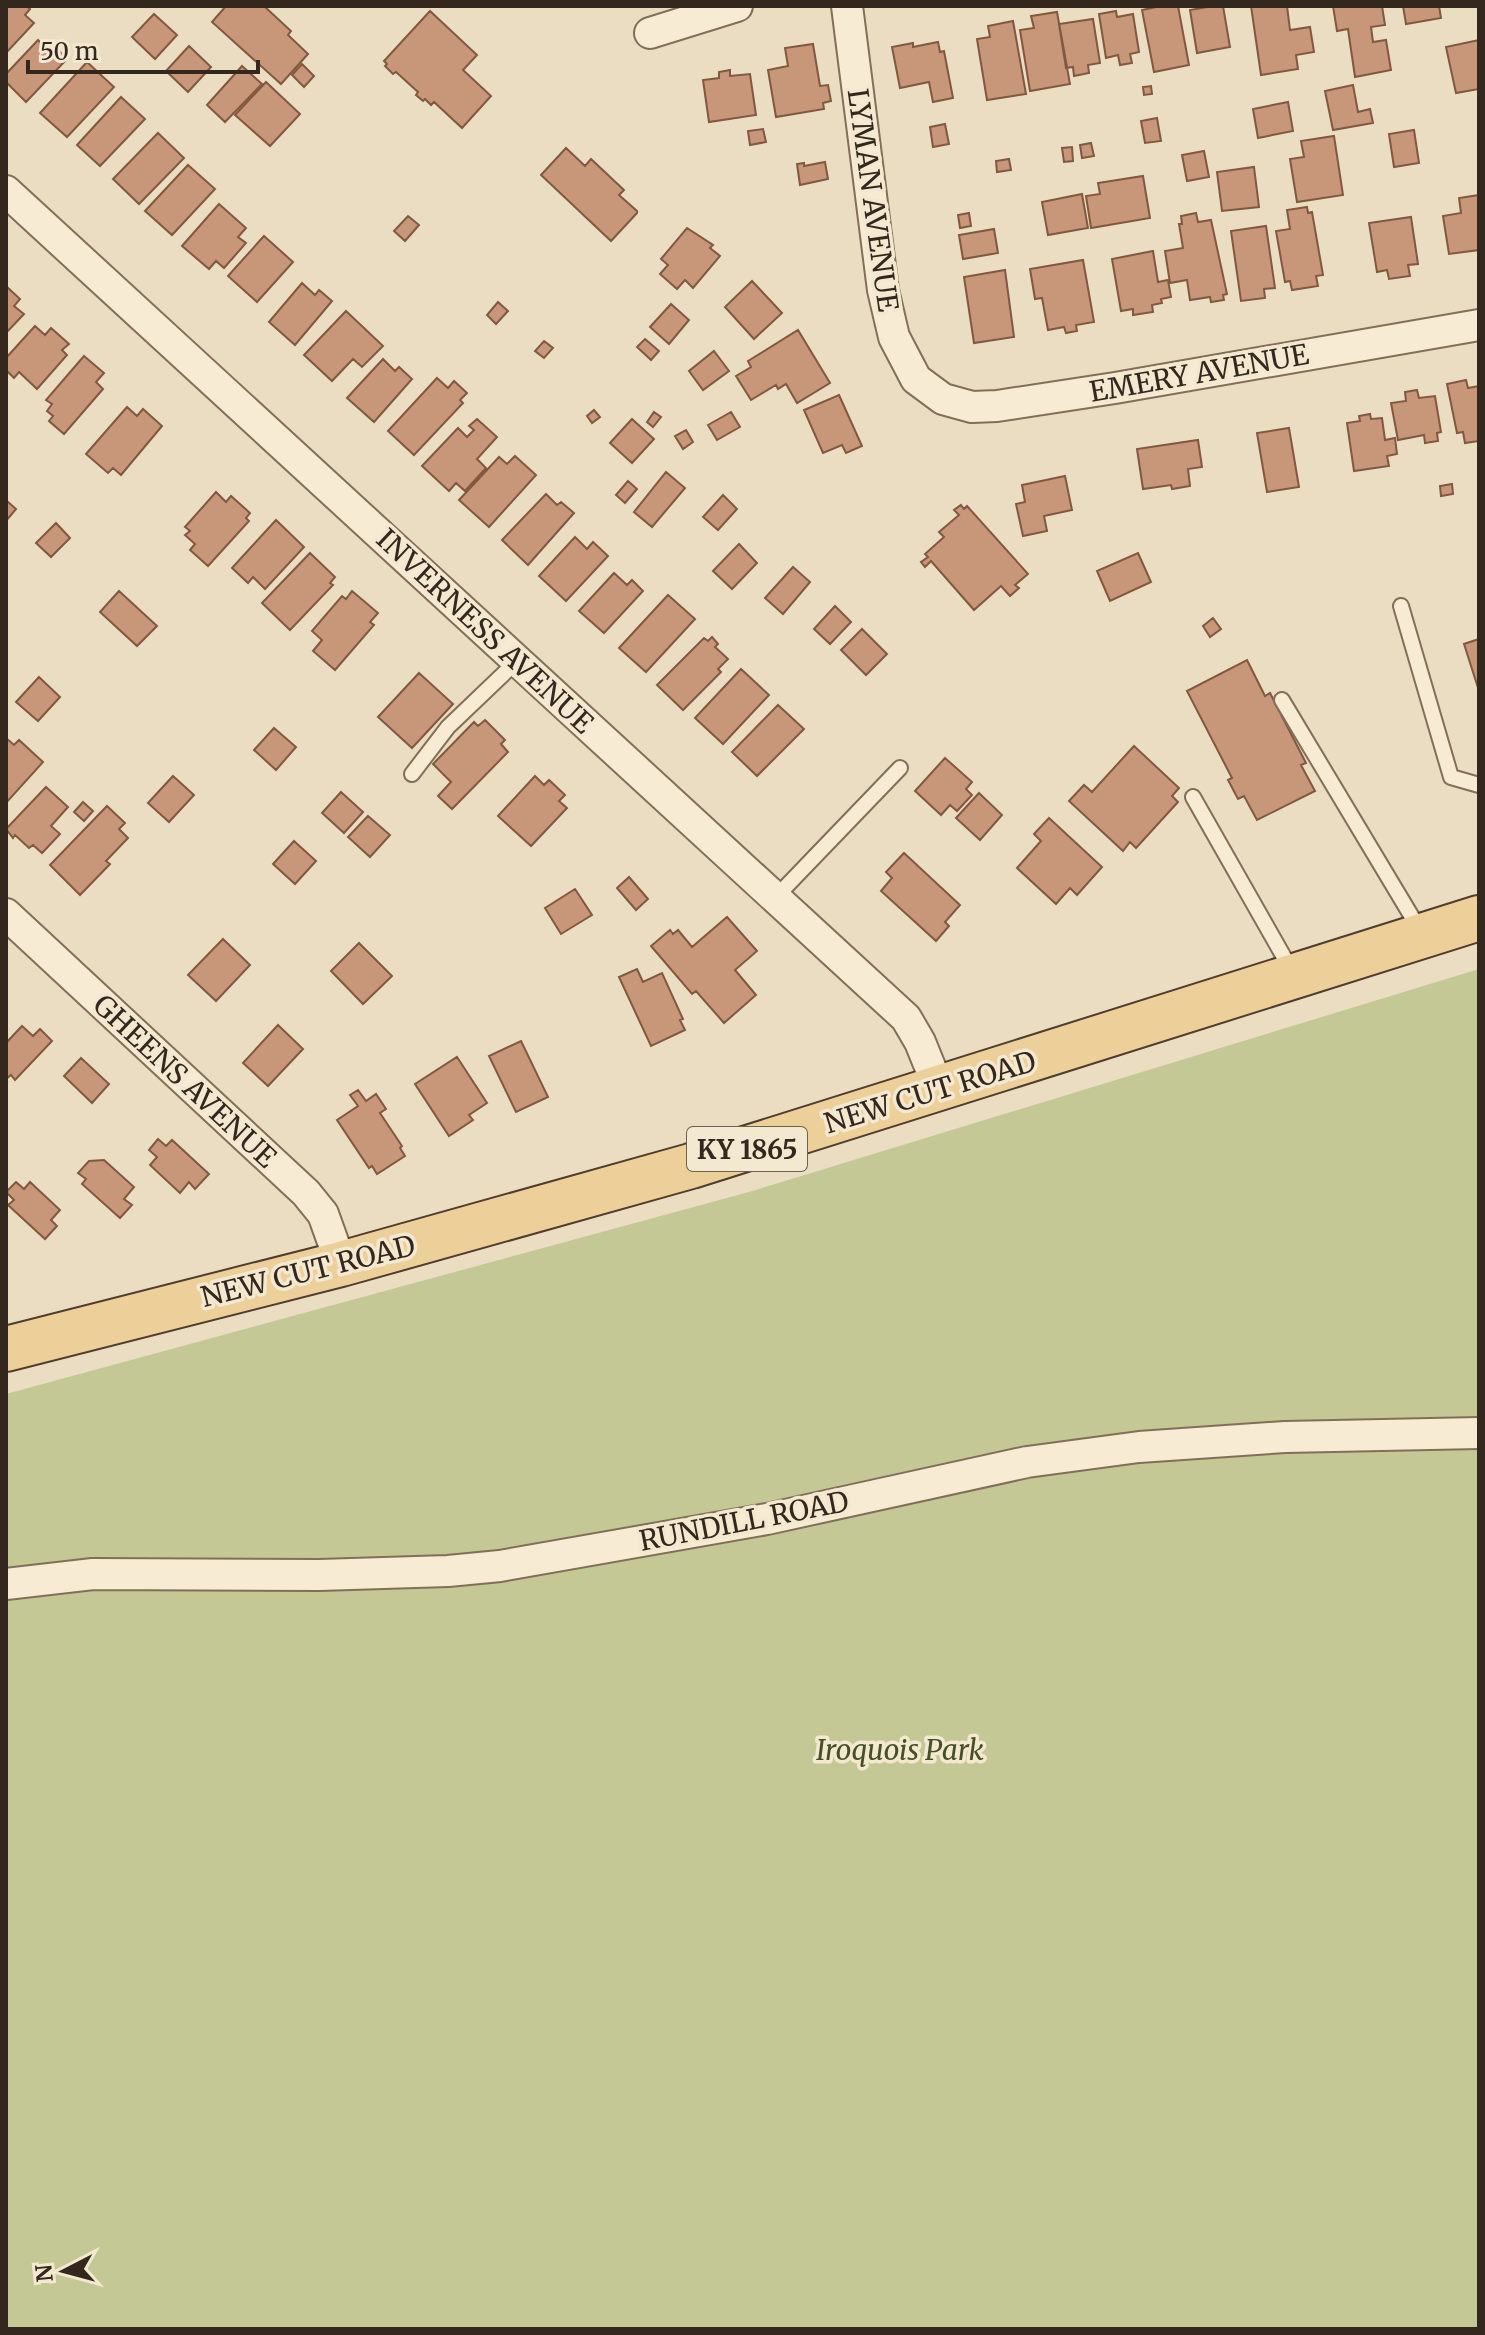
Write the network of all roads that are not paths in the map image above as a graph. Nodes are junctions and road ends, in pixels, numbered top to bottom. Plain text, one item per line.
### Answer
1 (737, 6) edge
2 (847, 6) edge
3 (650, 33) dead end
4 (6, 191) edge
5 (1479, 325) edge
6 (923, 385) joint
7 (1401, 606) dead end
8 (517, 661) junction
9 (1282, 700) dead end
10 (900, 768) dead end
11 (412, 774) dead end
12 (1479, 785) edge
13 (1193, 797) dead end
14 (775, 898) junction
15 (6, 914) edge
16 (1479, 918) edge
17 (1423, 936) junction
18 (1295, 977) junction
19 (939, 1089) junction
20 (341, 1264) junction
21 (6, 1349) edge
22 (1479, 1433) edge
23 (6, 1584) edge

1 - 3 street
2 - 6 street, LYMAN AVENUE
4 - 8 street, INVERNESS AVENUE
5 - 6 street, EMERY AVENUE
7 - 12 lane
8 - 11 lane
8 - 14 street, INVERNESS AVENUE
9 - 17 lane
10 - 14 lane
13 - 18 lane
14 - 19 street, INVERNESS AVENUE
15 - 20 street, GHEENS AVENUE
16 - 17 main road, NEW CUT ROAD / KY 1865
17 - 18 main road, NEW CUT ROAD / KY 1865
18 - 19 main road, NEW CUT ROAD / KY 1865
19 - 20 main road, NEW CUT ROAD / KY 1865
20 - 21 main road, NEW CUT ROAD / KY 1865
22 - 23 street, RUNDILL ROAD

